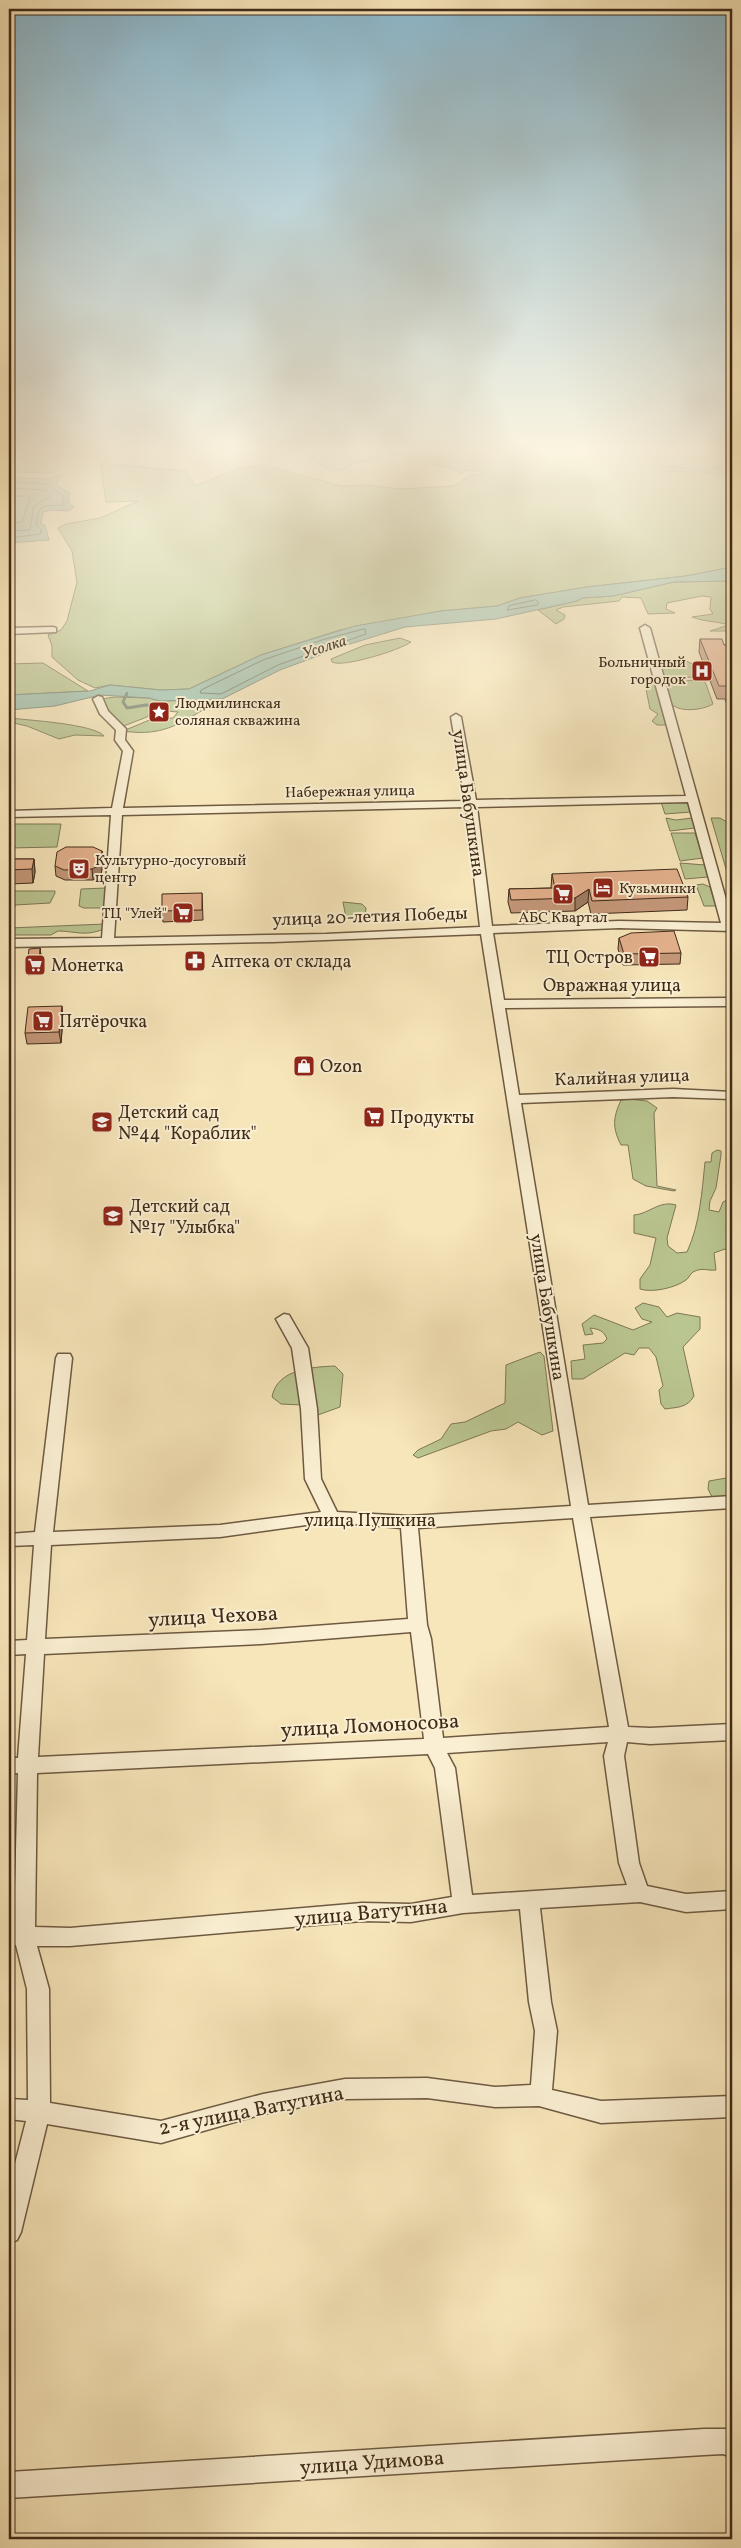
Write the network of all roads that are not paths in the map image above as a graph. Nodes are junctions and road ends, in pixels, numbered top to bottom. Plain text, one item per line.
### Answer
1 (645, 628) dead end
2 (53, 630) dead end
3 (9, 631) edge
4 (98, 700) dead end
5 (456, 718) dead end
6 (692, 799) junction
7 (472, 804) junction
8 (117, 811) junction
9 (9, 814) edge
10 (730, 927) edge
11 (486, 929) junction
12 (108, 941) junction
13 (9, 943) edge
14 (726, 1002) dead end
15 (498, 1004) junction
16 (730, 1094) dead end
17 (514, 1100) junction
18 (284, 1319) dead end
19 (64, 1358) dead end
20 (732, 1502) edge
21 (580, 1510) junction
22 (329, 1511) dead end
23 (409, 1522) junction
24 (44, 1537) junction
25 (9, 1540) edge
26 (418, 1625) junction
27 (36, 1646) junction
28 (9, 1648) edge
29 (732, 1732) edge
30 (620, 1734) junction
31 (434, 1746) junction
32 (29, 1765) junction
33 (9, 1766) edge
34 (640, 1893) junction
35 (528, 1899) junction
36 (732, 1900) edge
37 (463, 1904) junction
38 (17, 1936) edge
39 (541, 2095) junction
40 (732, 2107) edge
41 (9, 2109) edge
42 (39, 2112) junction
43 (9, 2232) edge
44 (732, 2446) edge
45 (9, 2485) edge

1 - 6 street
2 - 3 street
4 - 8 street
5 - 7 street, улица Бабушкина
6 - 7 street, Набережная улица
6 - 10 street
7 - 8 street, Набережная улица
7 - 11 street, улица Бабушкина
8 - 9 street, Набережная улица
8 - 12 street
10 - 11 street, улица 20-летия Победы
11 - 12 street, улица 20-летия Победы
11 - 15 street, улица Бабушкина
12 - 13 street, улица 20-летия Победы
14 - 15 street, Овражная улица
15 - 17 street, улица Бабушкина
16 - 17 street, Калийная улица
17 - 21 street, улица Бабушкина
18 - 22 street
19 - 24 street
20 - 21 street, улица Пушкина
21 - 23 street, улица Пушкина
21 - 30 street, улица Бабушкина
23 - 24 street, улица Пушкина
23 - 26 street
24 - 25 street, улица Пушкина
24 - 27 street
26 - 27 street, улица Чехова
26 - 31 street
27 - 28 street, улица Чехова
27 - 32 street
29 - 30 street, улица Ломоносова
30 - 31 street, улица Ломоносова
30 - 34 street, улица Бабушкина
31 - 32 street, улица Ломоносова
31 - 37 street
32 - 33 street, улица Ломоносова
32 - 38 street
34 - 35 street, улица Ватутина
34 - 36 street, улица Ватутина
35 - 37 street, улица Ватутина
35 - 39 street
37 - 38 street, улица Ватутина
38 - 42 street
39 - 40 street, 2-я улица Ватутина
39 - 42 street, 2-я улица Ватутина
41 - 42 street, 2-я улица Ватутина
42 - 43 street
44 - 45 street, улица Удимова

